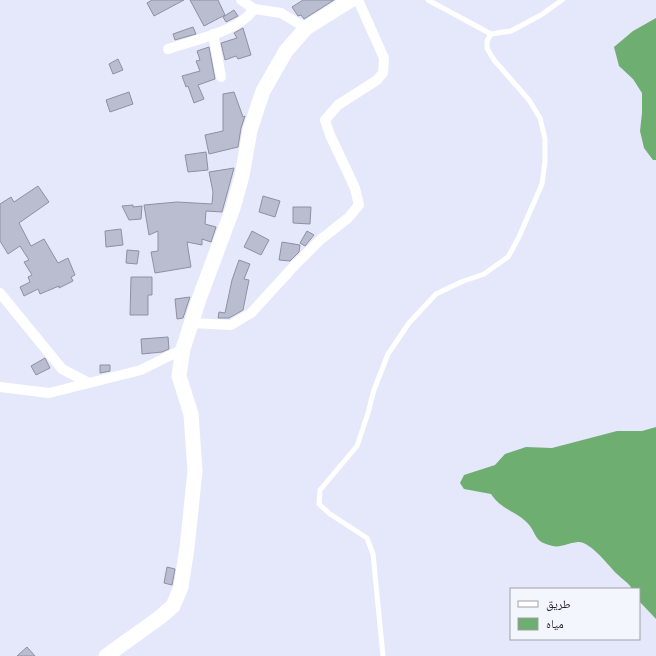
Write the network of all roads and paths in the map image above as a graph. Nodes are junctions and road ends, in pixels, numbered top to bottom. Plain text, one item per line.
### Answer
1 (241, 0) edge
2 (351, 0) edge
3 (358, 0) edge
4 (428, 0) edge
5 (562, 0) edge
6 (254, 9) junction
7 (306, 28) junction
8 (213, 34) junction
9 (491, 34) junction
10 (168, 49) dead end
11 (221, 77) dead end
12 (0, 293) edge
13 (191, 323) junction
14 (183, 349) junction
15 (89, 383) junction
16 (0, 387) edge
17 (106, 656) edge
18 (383, 656) edge

1 - 6 street
2 - 7 street
3 - 13 street
4 - 9 lane
5 - 9 lane
6 - 7 street
6 - 8 street
7 - 13 street
8 - 10 street
8 - 11 street
9 - 18 lane
12 - 15 street
13 - 14 street
14 - 15 street
14 - 17 street
15 - 16 street

